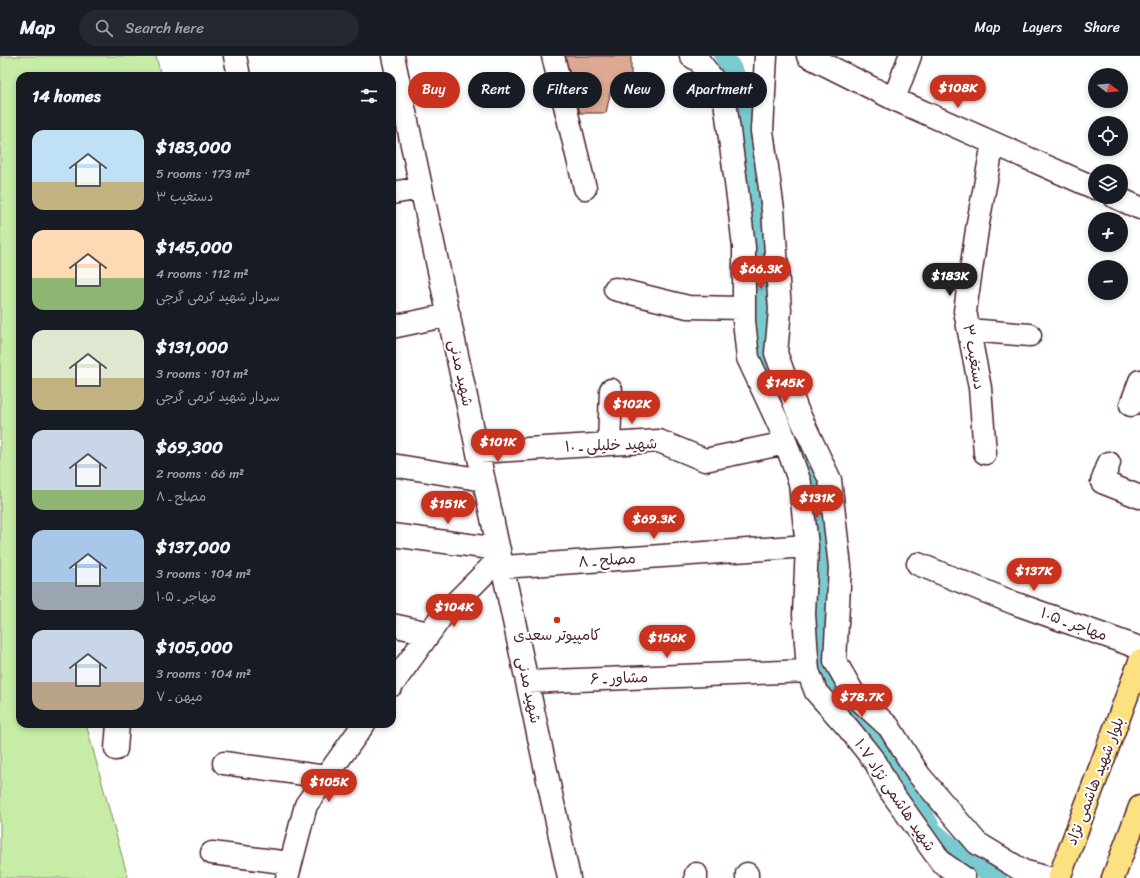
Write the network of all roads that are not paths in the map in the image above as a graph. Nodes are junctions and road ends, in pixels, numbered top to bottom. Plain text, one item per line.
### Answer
1 (393, 56) edge
2 (553, 56) edge
3 (691, 56) edge
4 (766, 56) edge
5 (808, 56) edge
6 (910, 56) edge
7 (395, 72) edge
8 (396, 85) edge
9 (894, 99) junction
10 (399, 114) edge
11 (993, 143) junction
12 (1088, 185) edge
13 (422, 188) junction
14 (585, 188) dead end
15 (396, 192) edge
16 (1128, 203) edge
17 (1140, 208) edge
18 (615, 289) dead end
19 (744, 308) junction
20 (449, 316) junction
21 (396, 326) edge
22 (969, 330) junction
23 (1030, 335) dead end
24 (1140, 381) edge
25 (787, 383) junction
26 (611, 390) dead end
27 (765, 396) junction
28 (1131, 405) dead end
29 (786, 443) junction
30 (609, 444) junction
31 (478, 452) junction
32 (985, 453) dead end
33 (1109, 463) dead end
34 (396, 466) edge
35 (484, 480) junction
36 (1140, 497) edge
37 (396, 536) edge
38 (807, 546) junction
39 (500, 558) junction
40 (918, 564) dead end
41 (396, 627) edge
42 (429, 633) junction
43 (1140, 648) edge
44 (1140, 661) edge
45 (808, 671) junction
46 (396, 679) edge
47 (527, 682) junction
48 (118, 728) edge
49 (361, 728) edge
50 (116, 749) dead end
51 (224, 763) dead end
52 (326, 777) junction
53 (1140, 807) edge
54 (212, 853) dead end
55 (289, 871) edge
56 (570, 878) edge
57 (964, 878) edge
58 (1049, 878) edge
59 (1059, 878) edge
60 (1113, 878) edge

1 - 7 street, شهید مدنی
2 - 14 street
3 - 19 street, شهید هاشمی نژاد ۱۰۷
4 - 25 street
5 - 9 street
6 - 9 street
8 - 10 street, شهید مدنی
9 - 11 street
10 - 13 street, شهید مدنی
11 - 12 street
11 - 22 street, دستغیب ۳
13 - 15 street
13 - 20 street, شهید مدنی
16 - 17 street
18 - 19 street
19 - 27 street, شهید هاشمی نژاد ۱۰۷
20 - 21 street
20 - 31 street, شهید مدنی
22 - 23 street
22 - 32 street, دستغیب ۳
24 - 28 street
25 - 27 street
25 - 58 street
26 - 30 street
27 - 29 street, شهید هاشمی نژاد ۱۰۷
29 - 30 street, شهید خلیلی ـ ۱۰
29 - 38 street, شهید هاشمی نژاد ۱۰۷
30 - 31 street, شهید خلیلی ـ ۱۰
31 - 35 street, شهید مدنی
33 - 36 street
34 - 35 street
35 - 39 street, شهید مدنی
37 - 39 street, مصلح ـ ۸
38 - 39 street, مصلح ـ ۸
38 - 45 street, شهید هاشمی نژاد ۱۰۷
39 - 42 street
39 - 47 street, شهید مدنی
40 - 43 street, مهاجر ـ ۱۰۵
41 - 42 street
42 - 46 street
44 - 59 main road, بلوار شهید هاشمی نژاد
45 - 47 street, مشاور ـ ۶
45 - 57 street, شهید هاشمی نژاد ۱۰۷
47 - 56 street, شهید مدنی
48 - 50 street
49 - 52 street
51 - 52 street
52 - 55 street
53 - 60 main road
54 - 55 street

